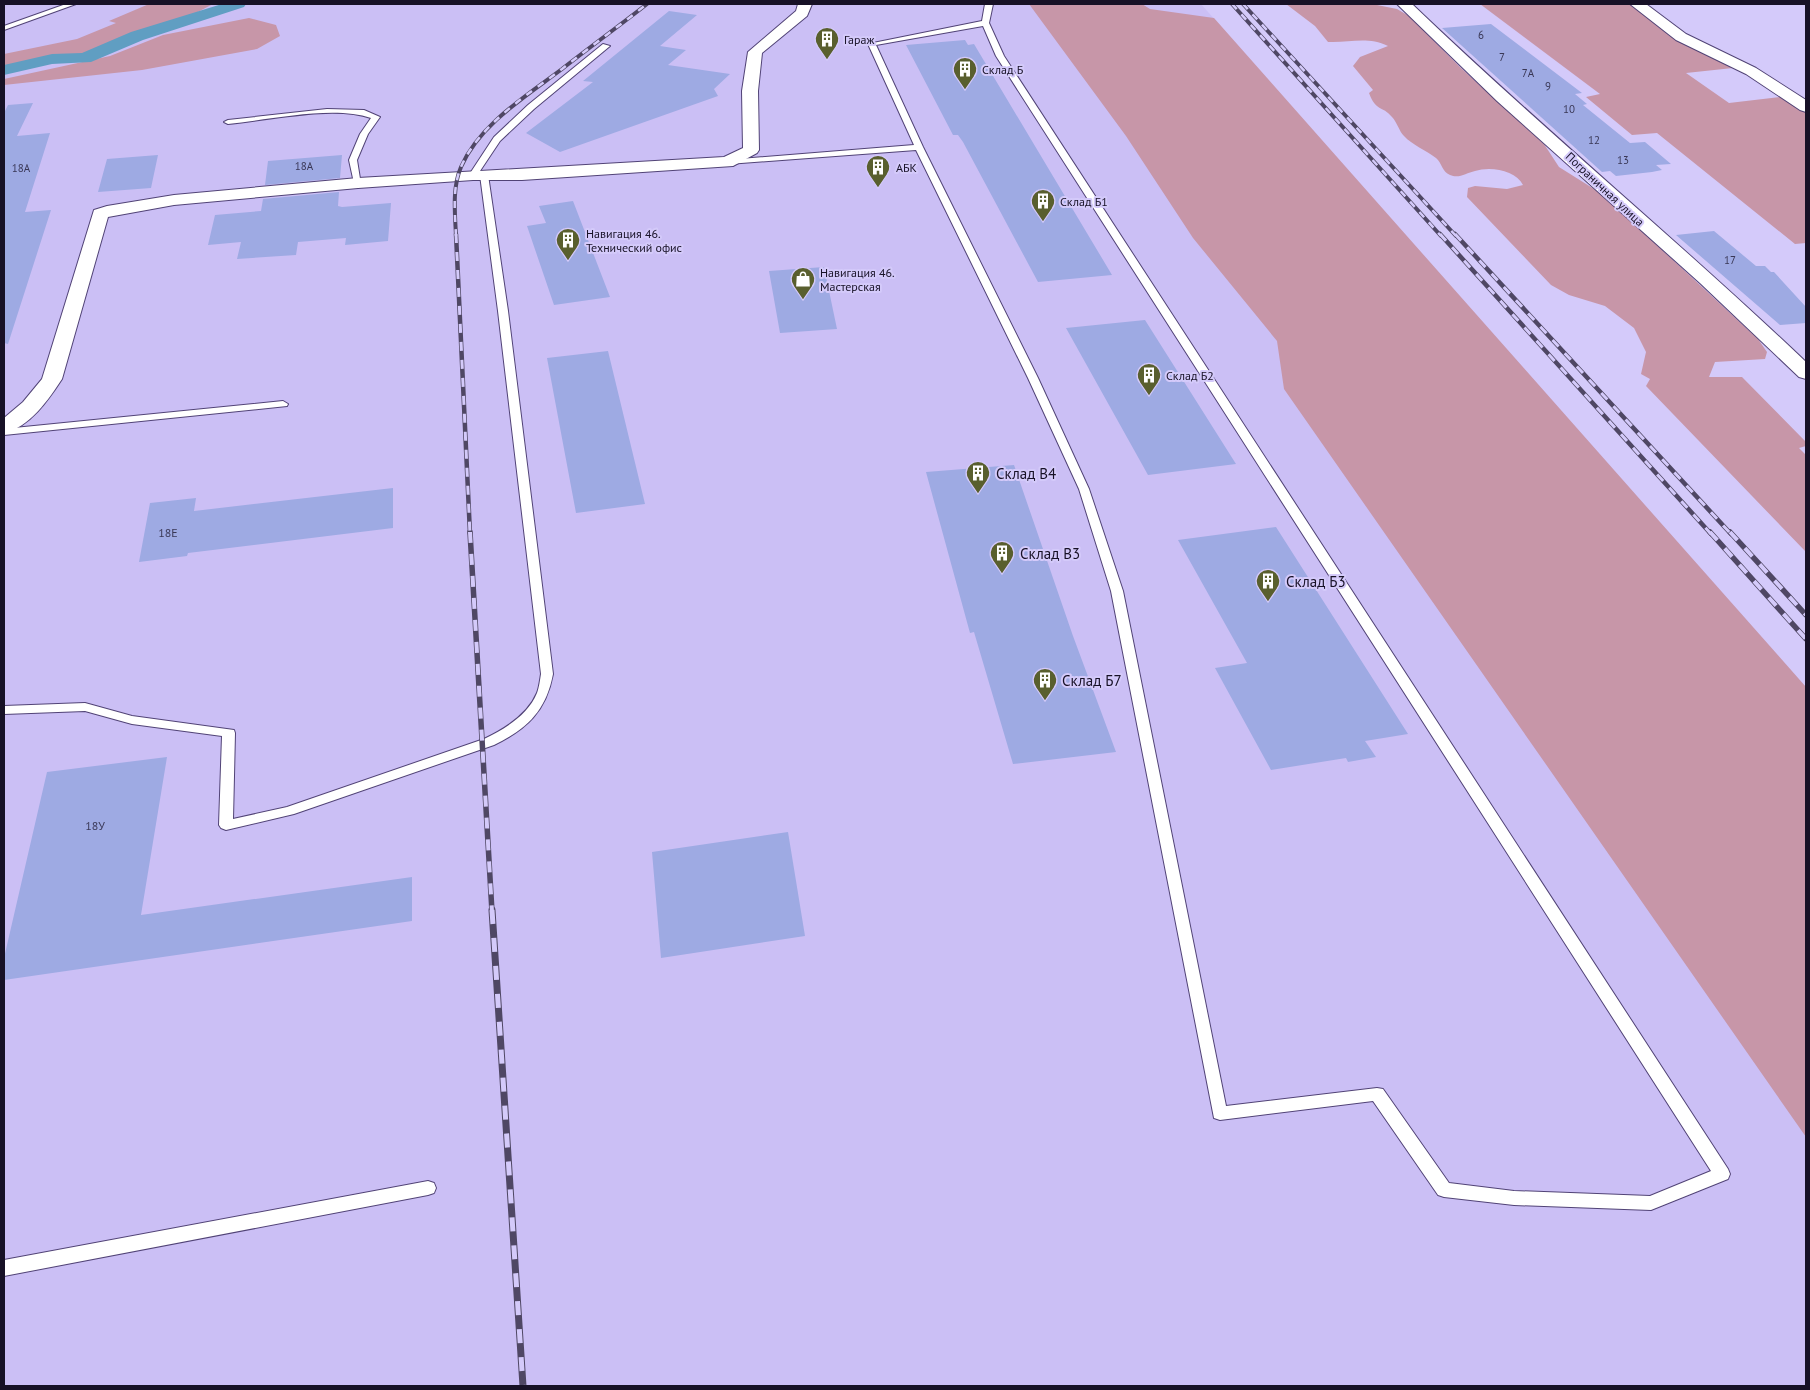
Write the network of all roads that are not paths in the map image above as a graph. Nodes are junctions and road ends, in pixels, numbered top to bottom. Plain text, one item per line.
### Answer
1 (72, 4) edge
2 (805, 4) edge
3 (989, 4) edge
4 (1404, 4) edge
5 (1637, 4) edge
6 (985, 23) junction
7 (4, 28) edge
8 (606, 46) dead end
9 (1806, 107) edge
10 (228, 122) dead end
11 (919, 146) junction
12 (727, 162) junction
13 (479, 175) junction
14 (358, 184) junction
15 (1806, 373) edge
16 (283, 404) dead end
17 (4, 427) edge
18 (4, 432) edge
19 (4, 710) edge
20 (428, 1188) dead end
21 (4, 1268) edge

1 - 7 lane
2 - 12 street
3 - 6 lane
4 - 15 street, Пограничная улица
5 - 9 street
6 - 11 lane
6 - 11 lane
8 - 13 lane
10 - 14 lane
11 - 12 lane
12 - 13 street
13 - 14 street
13 - 19 lane
14 - 17 street
16 - 18 lane
20 - 21 lane

